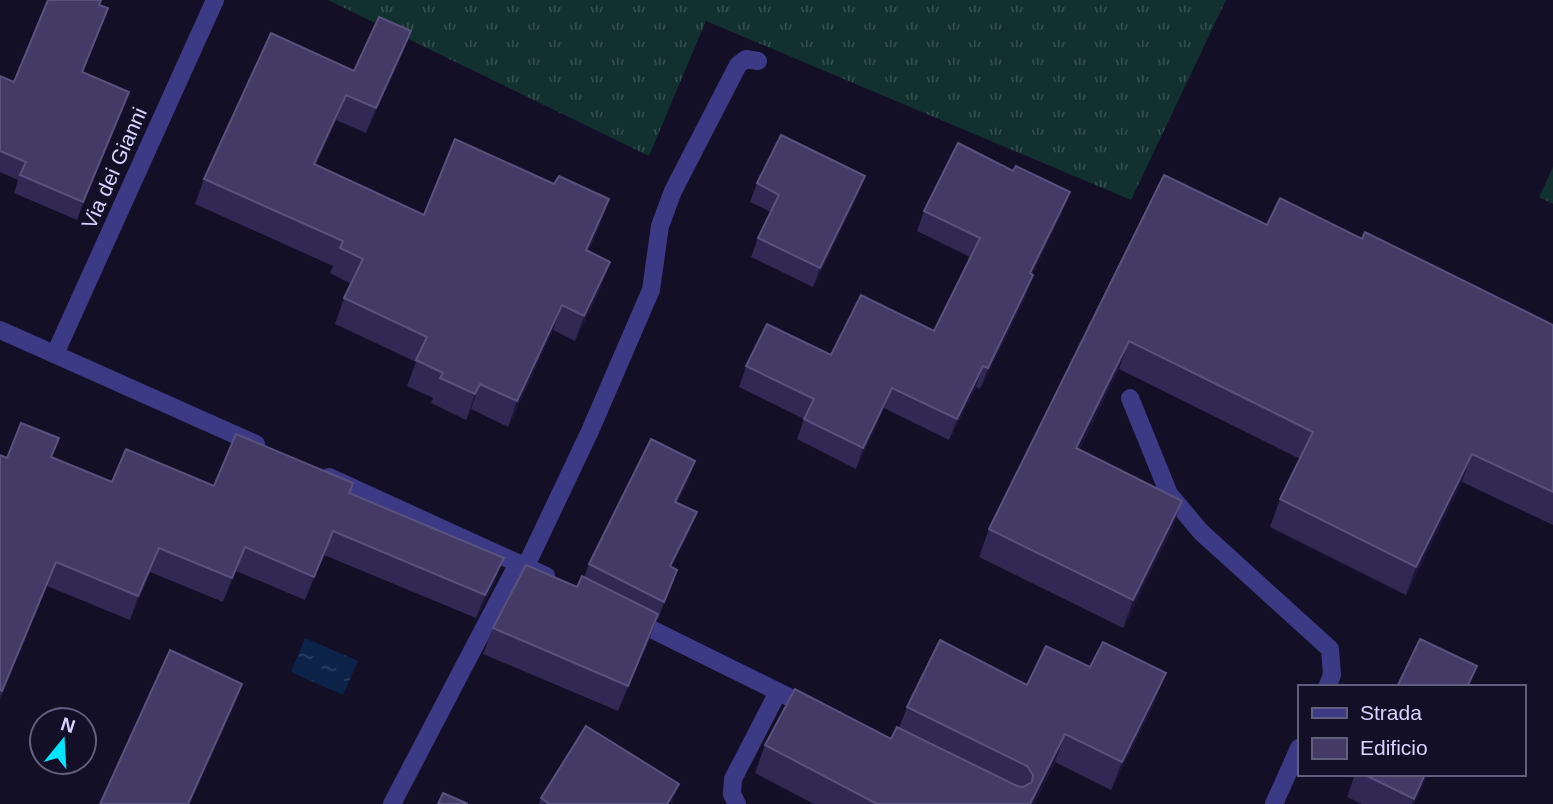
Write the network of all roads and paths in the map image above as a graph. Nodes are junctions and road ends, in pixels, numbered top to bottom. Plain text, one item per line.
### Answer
1 (215, 0) edge
2 (758, 61) dead end
3 (0, 330) edge
4 (55, 354) junction
5 (1129, 398) dead end
6 (268, 450) edge
7 (318, 472) edge
8 (522, 564) junction
9 (563, 584) edge
10 (613, 610) edge
11 (1328, 685) edge
12 (778, 692) junction
13 (826, 714) edge
14 (1298, 750) edge
15 (392, 804) edge
16 (737, 804) edge
17 (1274, 804) edge

1 - 4 street, Via dei Gianni
2 - 8 street
3 - 4 street
4 - 6 street
5 - 11 street
7 - 8 street
8 - 9 street
8 - 15 street
10 - 12 street
12 - 13 street
12 - 16 street
14 - 17 street

